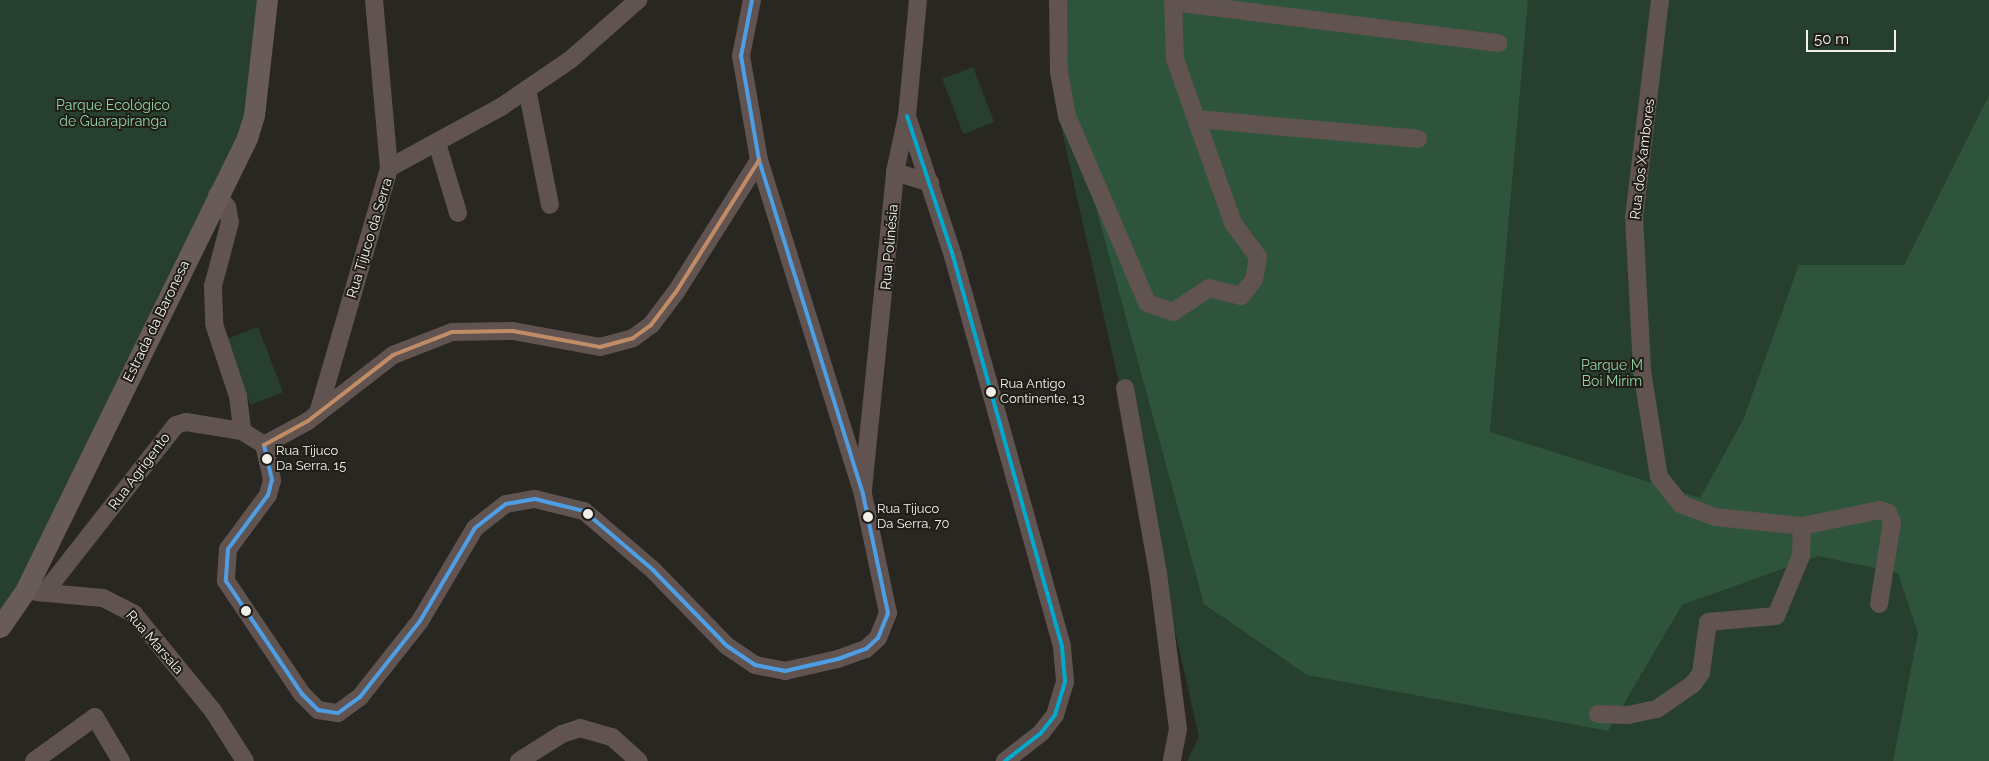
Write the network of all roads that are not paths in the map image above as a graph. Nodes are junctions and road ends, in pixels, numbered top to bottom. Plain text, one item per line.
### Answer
1 (268, 0) edge
2 (374, 0) edge
3 (638, 0) edge
4 (752, 0) edge
5 (918, 0) edge
6 (1058, 0) edge
7 (1660, 0) edge
8 (1173, 1) edge
9 (1498, 43) dead end
10 (528, 89) junction
11 (908, 116) junction
12 (1196, 119) junction
13 (1418, 139) dead end
14 (437, 143) junction
15 (759, 160) junction
16 (389, 168) junction
17 (895, 172) junction
18 (930, 183) junction
19 (217, 195) junction
20 (550, 205) dead end
21 (458, 213) dead end
22 (1125, 388) dead end
23 (318, 413) junction
24 (242, 431) junction
25 (264, 446) junction
26 (863, 494) junction
27 (1802, 526) junction
28 (35, 592) junction
29 (1879, 604) dead end
30 (0, 627) edge
31 (1598, 714) dead end
32 (34, 761) edge
33 (121, 761) edge
34 (245, 761) edge
35 (519, 761) edge
36 (639, 761) edge
37 (1004, 761) edge
38 (1172, 761) edge

1 - 19 main road, Estrada da Baronesa
2 - 16 street, Rua Tijuco da Serra
3 - 10 street
4 - 15 street
5 - 11 street, Rua Polinésia
6 - 12 street
7 - 27 street, Rua dos Xambores
8 - 9 street
8 - 12 street
10 - 14 street
10 - 20 street
11 - 17 street, Rua Polinésia
11 - 18 street
12 - 13 street
14 - 16 street
14 - 21 street
15 - 23 street
15 - 26 street
16 - 23 street, Rua Tijuco da Serra
17 - 18 street
17 - 26 street, Rua Polinésia
18 - 37 street
19 - 24 street
19 - 28 main road, Estrada da Baronesa
22 - 38 street
23 - 25 street
24 - 25 street, Rua Agrigento
24 - 28 street, Rua Agrigento
25 - 26 street
27 - 29 street, Rua dos Xambores
27 - 31 street
28 - 30 main road, Estrada da Baronesa
28 - 34 street, Rua Marsala
32 - 33 street
35 - 36 street

